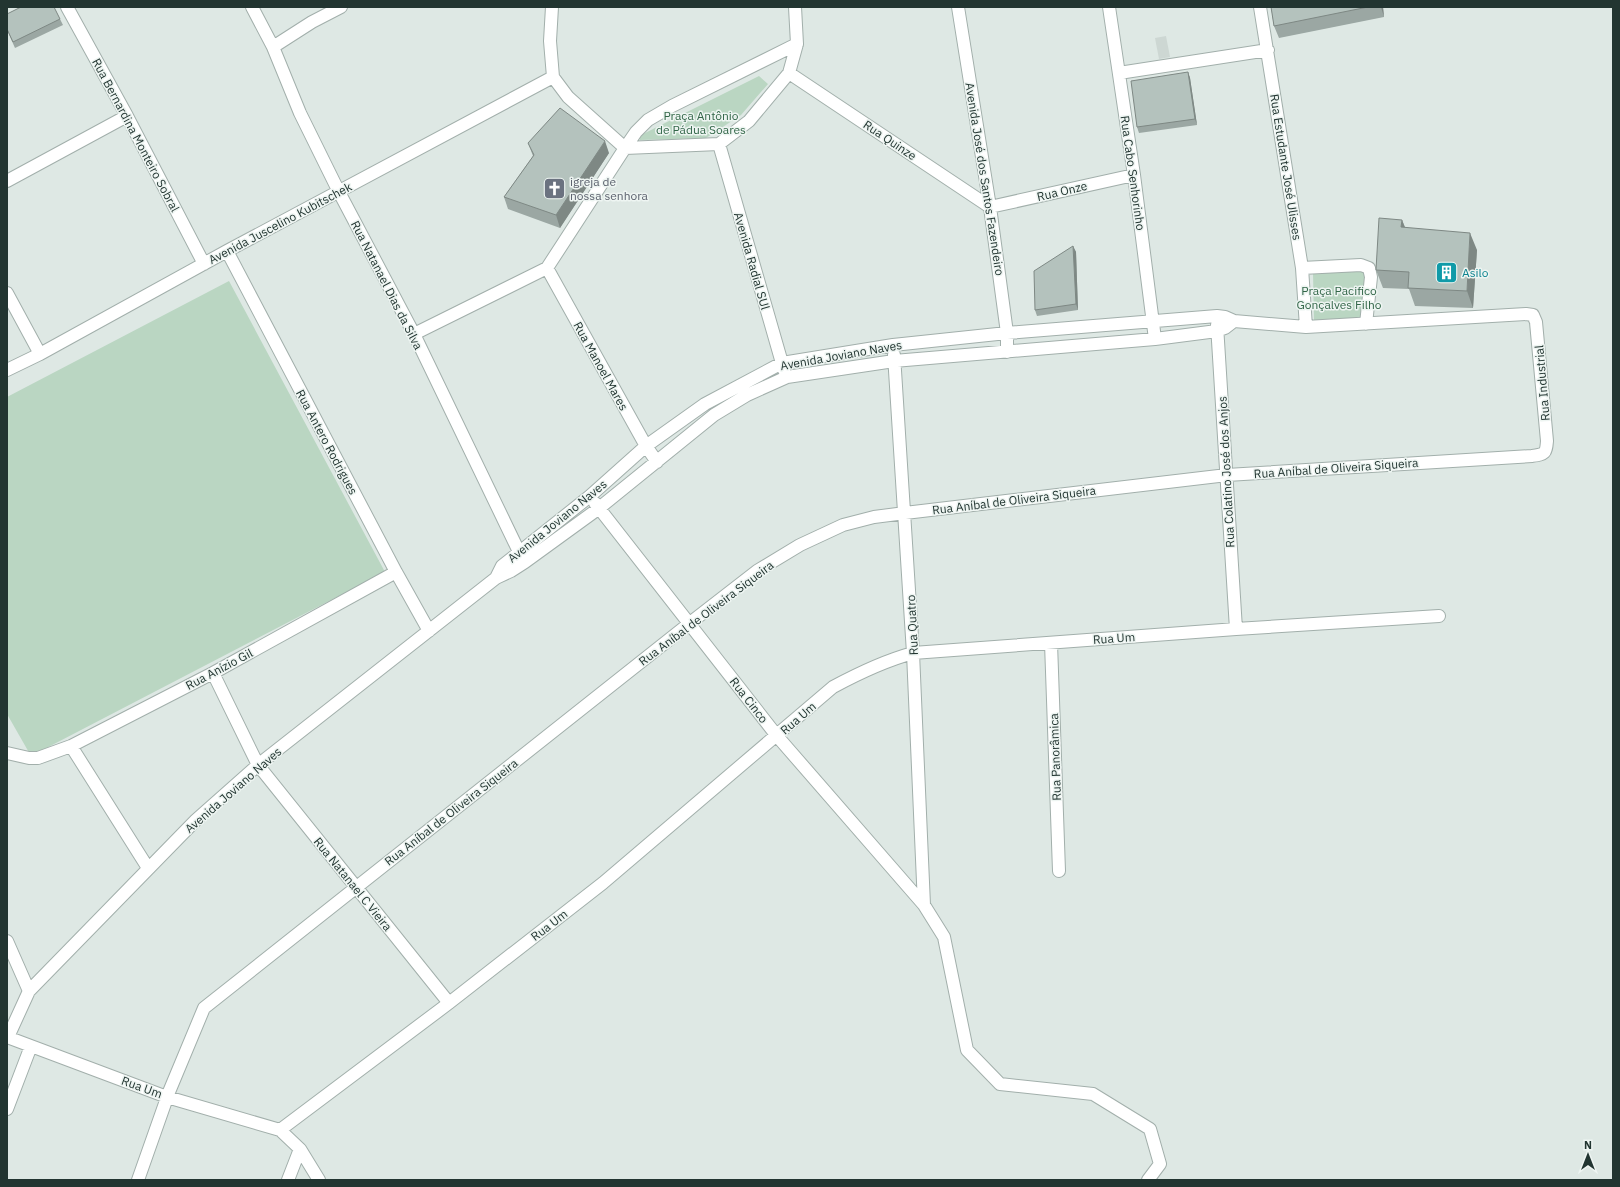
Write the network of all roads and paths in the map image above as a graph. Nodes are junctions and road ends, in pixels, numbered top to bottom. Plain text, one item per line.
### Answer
1 (67, 7) edge
2 (252, 7) edge
3 (341, 7) edge
4 (552, 7) edge
5 (795, 7) edge
6 (958, 7) edge
7 (1109, 7) edge
8 (1260, 7) edge
9 (797, 44) junction
10 (272, 48) junction
11 (1268, 50) junction
12 (789, 73) junction
13 (1119, 73) junction
14 (553, 77) junction
15 (127, 116) junction
16 (719, 144) junction
17 (625, 148) junction
18 (1134, 175) junction
19 (7, 181) edge
20 (339, 192) junction
21 (990, 207) junction
22 (228, 251) junction
23 (204, 264) junction
24 (547, 268) junction
25 (1302, 268) junction
26 (7, 294) edge
27 (1533, 315) joint
28 (1217, 316) junction
29 (1153, 321) junction
30 (1234, 321) junction
31 (1366, 324) junction
32 (1306, 327) junction
33 (1217, 331) junction
34 (1007, 333) junction
35 (414, 334) junction
36 (1155, 339) junction
37 (893, 345) junction
38 (1007, 352) junction
39 (40, 354) junction
40 (894, 361) junction
41 (782, 363) junction
42 (7, 370) edge
43 (786, 377) junction
44 (646, 446) junction
45 (1546, 451) joint
46 (657, 462) junction
47 (1227, 475) junction
48 (590, 496) junction
49 (598, 509) junction
50 (905, 513) junction
51 (522, 557) junction
52 (396, 572) junction
53 (1440, 616) dead end
54 (690, 624) junction
55 (1236, 629) junction
56 (429, 631) junction
57 (1051, 643) junction
58 (914, 654) junction
59 (212, 673) junction
60 (777, 736) junction
61 (71, 746) junction
62 (7, 753) edge
63 (258, 765) junction
64 (148, 868) junction
65 (1059, 871) dead end
66 (355, 887) junction
67 (924, 904) junction
68 (7, 941) edge
69 (29, 991) junction
70 (449, 1003) junction
71 (7, 1037) edge
72 (31, 1046) junction
73 (167, 1097) junction
74 (7, 1109) edge
75 (280, 1130) junction
76 (300, 1149) junction
77 (138, 1180) edge
78 (288, 1180) edge
79 (319, 1180) edge
80 (1148, 1180) edge

1 - 15 street, Rua Bernardina Monteiro Sobral
2 - 10 street, Rua Natanael Dias da Silva
3 - 10 street
4 - 14 street
5 - 9 street
6 - 21 street, Avenida José dos Santos Fazendeiro
7 - 13 street, Rua Cabo Senhorinho
8 - 11 street, Rua Estudante José Ulisses
9 - 12 street
9 - 17 street
10 - 20 street, Rua Natanael Dias da Silva
11 - 13 street
11 - 25 street, Rua Estudante José Ulisses
12 - 16 street
12 - 21 street, Rua Quinze
13 - 18 street, Rua Cabo Senhorinho
14 - 17 street
14 - 20 street, Avenida Juscelino Kubitschek
15 - 19 street
15 - 23 street, Rua Bernardina Monteiro Sobral
16 - 17 street
16 - 41 street, Avenida Radial SUl
17 - 24 street
18 - 21 street, Rua Onze
18 - 29 street, Rua Cabo Senhorinho
20 - 22 street, Avenida Juscelino Kubitschek
20 - 35 street, Rua Natanael Dias da Silva
21 - 34 street, Avenida José dos Santos Fazendeiro
22 - 23 street, Avenida Juscelino Kubitschek
22 - 52 street, Rua Antero Rodrigues
23 - 39 street, Avenida Juscelino Kubitschek
24 - 35 street
24 - 44 street, Rua Manoel Mares
25 - 31 street
25 - 32 street, Rua Estudante José Ulisses
26 - 39 street
27 - 31 street, Avenida Joviano Naves
27 - 45 street, Rua Industrial
28 - 29 street, Avenida Joviano Naves
28 - 30 street, Avenida Joviano Naves
28 - 33 street, Rua Colatino José dos Anjos
29 - 34 street, Avenida Joviano Naves
29 - 36 street, Rua Cabo Senhorinho
30 - 32 street, Avenida Joviano Naves
30 - 33 street, Avenida Joviano Naves
31 - 32 street, Avenida Joviano Naves
33 - 36 street, Avenida Joviano Naves
33 - 47 street, Rua Colatino José dos Anjos
34 - 37 street, Avenida Joviano Naves
34 - 38 street, Avenida José dos Santos Fazendeiro
35 - 51 street, Rua Natanael Dias da Silva
36 - 38 street, Avenida Joviano Naves
37 - 40 street, Rua Quatro
37 - 41 street, Avenida Joviano Naves
38 - 40 street, Avenida Joviano Naves
39 - 42 street, Avenida Juscelino Kubitschek
40 - 43 street, Avenida Joviano Naves
40 - 50 street, Rua Quatro
41 - 43 street, Avenida Radial SUl
41 - 44 street, Avenida Joviano Naves
43 - 46 street, Avenida Joviano Naves
44 - 46 street, Rua Manoel Mares
44 - 48 street, Avenida Joviano Naves
45 - 47 street, Rua Aníbal de Oliveira Siqueira
46 - 49 street, Avenida Joviano Naves
47 - 50 street, Rua Aníbal de Oliveira Siqueira
47 - 55 street, Rua Colatino José dos Anjos
48 - 49 street, Rua Cinco
48 - 51 street, Avenida Joviano Naves
49 - 51 street, Avenida Joviano Naves
49 - 54 street, Rua Cinco
50 - 54 street, Rua Aníbal de Oliveira Siqueira
50 - 58 street, Rua Quatro
51 - 56 street, Avenida Joviano Naves
52 - 56 street, Rua Antero Rodrigues
52 - 59 street, Rua Anízio Gil
53 - 55 street, Rua Um
54 - 60 street, Rua Cinco
54 - 66 street, Rua Aníbal de Oliveira Siqueira
55 - 57 street, Rua Um
56 - 63 street, Avenida Joviano Naves
57 - 58 street, Rua Um
57 - 65 street, Rua Panorâmica
58 - 60 street, Rua Um
58 - 67 street, Rua Quatro
59 - 61 street, Rua Anízio Gil
59 - 63 street, Rua Natanael C Vieira
60 - 67 street, Rua Cinco
60 - 70 street, Rua Um
61 - 62 street, Rua Anízio Gil
61 - 64 street
63 - 64 street, Avenida Joviano Naves
63 - 66 street, Rua Natanael C Vieira
64 - 69 street, Avenida Joviano Naves
66 - 70 street, Rua Natanael C Vieira
66 - 73 street, Rua Aníbal de Oliveira Siqueira
67 - 80 street, Rua Cinco
68 - 69 street
69 - 71 street, Avenida Joviano Naves
70 - 75 street, Rua Um
71 - 72 street, Rua Um
72 - 73 street, Rua Um
72 - 74 street
73 - 75 street, Rua Um
73 - 77 street, Rua Aníbal de Oliveira Siqueira
75 - 76 street, Rua Um
76 - 78 street
76 - 79 street, Rua Um

